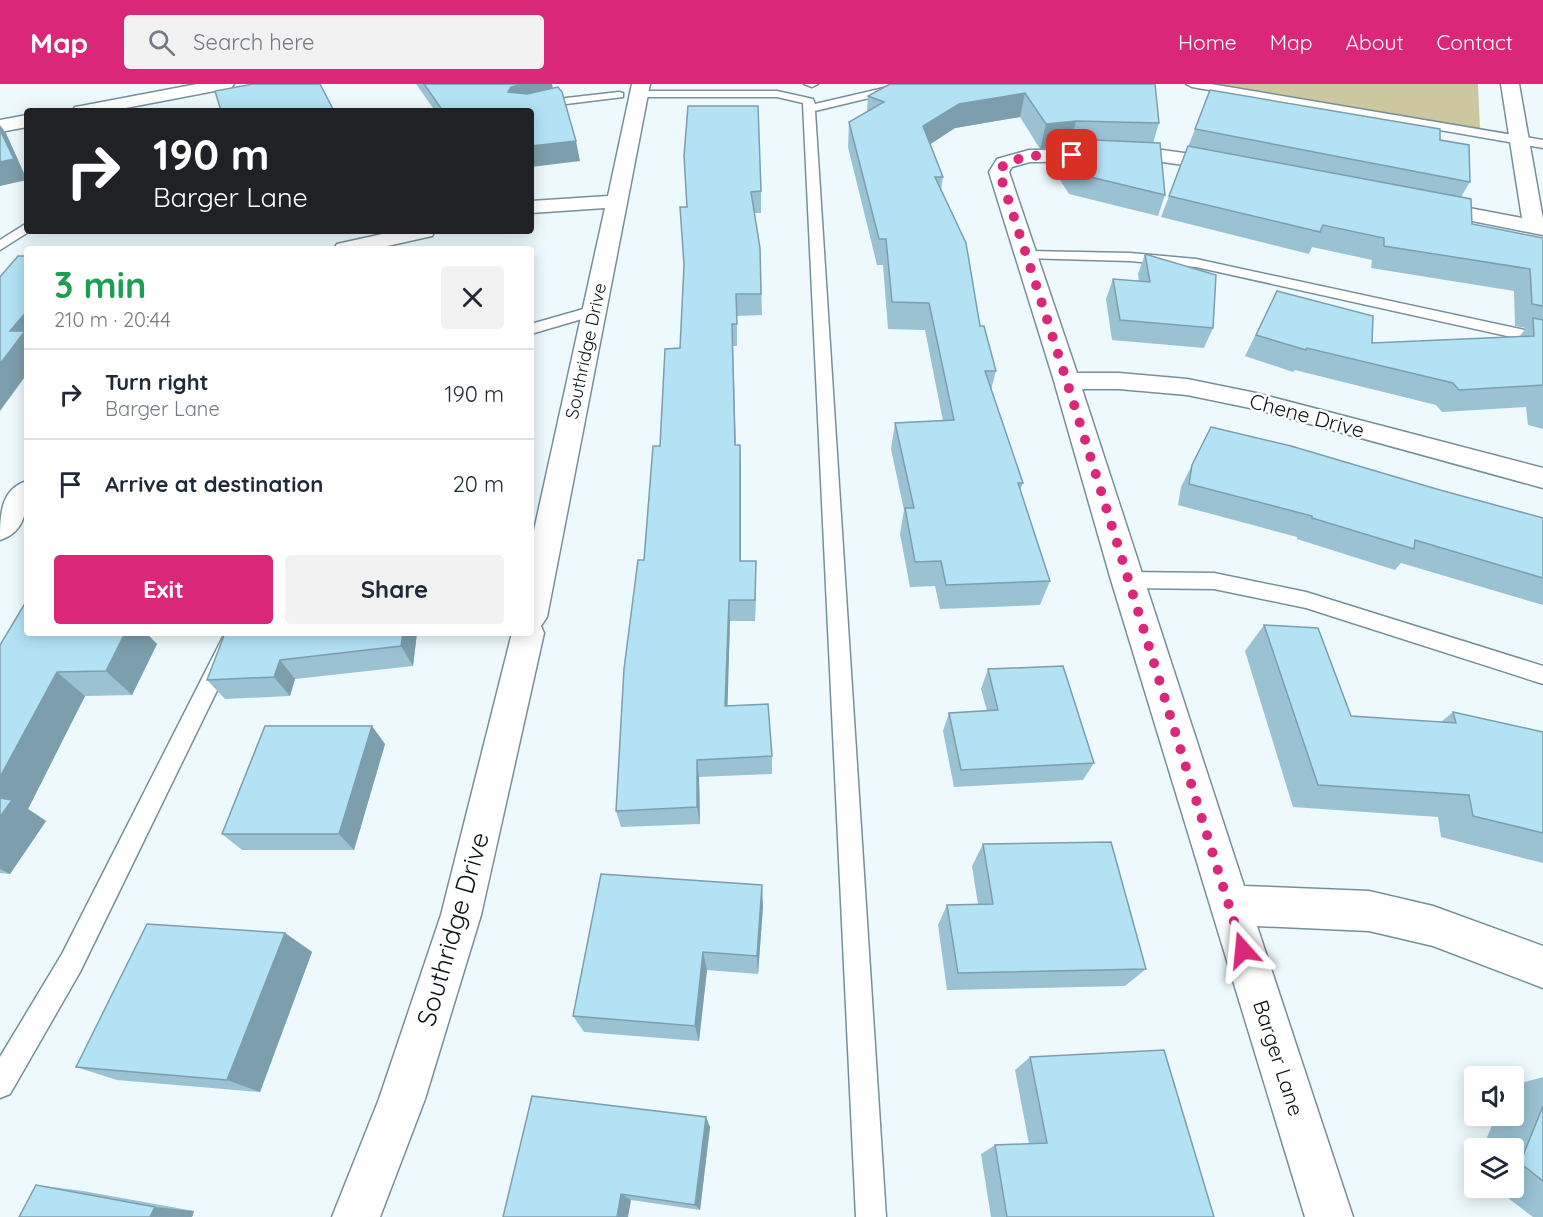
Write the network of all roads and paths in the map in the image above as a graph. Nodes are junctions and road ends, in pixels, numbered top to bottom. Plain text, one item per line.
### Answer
1 (225, 84) edge
2 (915, 84) edge
3 (1192, 84) edge
4 (1510, 84) edge
5 (678, 89) edge
6 (633, 91) edge
7 (97, 108) edge
8 (534, 108) edge
9 (810, 109) junction
10 (24, 122) edge
11 (0, 126) edge
12 (1520, 140) junction
13 (1543, 144) edge
14 (1245, 169) edge
15 (618, 201) junction
16 (1406, 202) edge
17 (534, 207) edge
18 (24, 229) edge
19 (1538, 229) edge
20 (411, 234) edge
21 (0, 246) edge
22 (358, 246) edge
23 (1027, 255) junction
24 (594, 311) junction
25 (534, 328) edge
26 (1543, 339) edge
27 (1067, 381) junction
28 (1543, 478) edge
29 (24, 495) edge
30 (0, 529) edge
31 (1127, 580) junction
32 (534, 602) edge
33 (234, 636) edge
34 (527, 636) edge
35 (1543, 675) edge
36 (1229, 905) junction
37 (1543, 967) edge
38 (0, 1084) edge
39 (356, 1217) edge
40 (871, 1217) edge
41 (1329, 1217) edge

1 - 7 street
2 - 9 lane
3 - 12 lane
4 - 12 street
5 - 6 lane
5 - 9 lane
6 - 8 lane
6 - 15 street, Southridge Drive
9 - 40 lane
10 - 11 street
12 - 13 lane
12 - 19 street
14 - 23 street, Barger Lane
15 - 17 street
15 - 24 street, Southridge Drive
16 - 19 street
18 - 21 lane
20 - 22 street
23 - 26 lane
23 - 27 street, Barger Lane
24 - 25 lane
24 - 32 street, Southridge Drive
27 - 28 street, Chene Drive
27 - 31 street, Barger Lane
29 - 30 street
31 - 35 lane
31 - 36 street, Barger Lane
33 - 38 lane
34 - 39 street, Southridge Drive
36 - 37 street
36 - 41 street, Barger Lane

